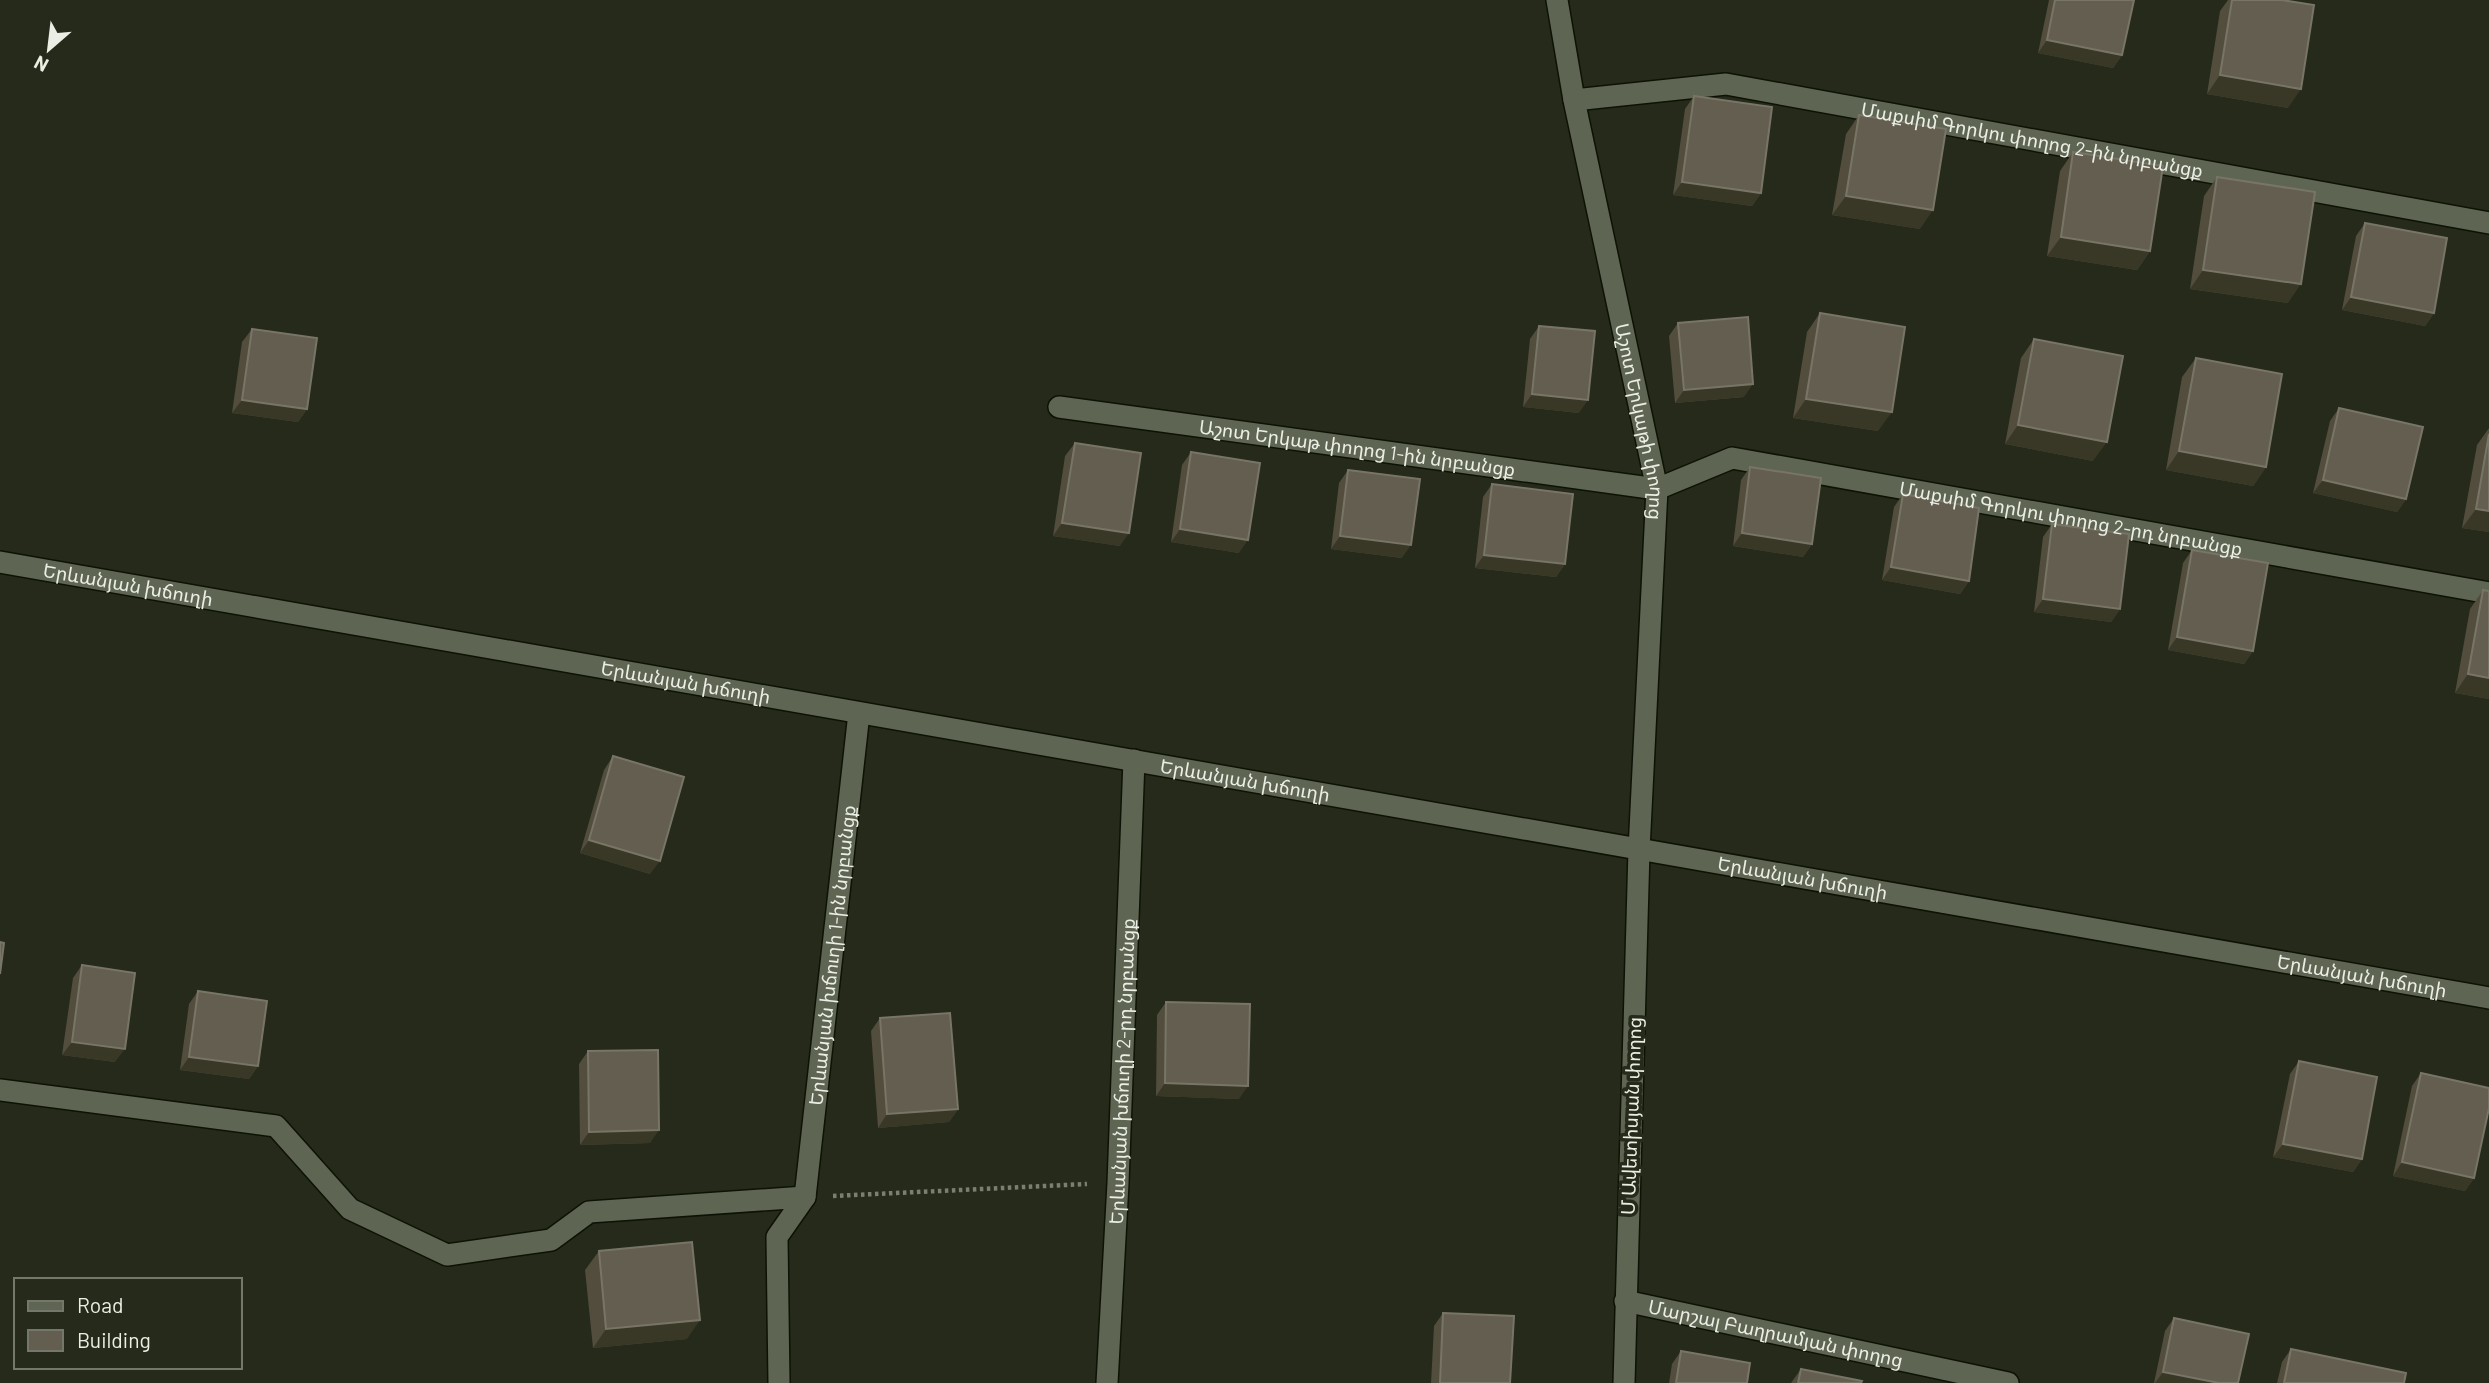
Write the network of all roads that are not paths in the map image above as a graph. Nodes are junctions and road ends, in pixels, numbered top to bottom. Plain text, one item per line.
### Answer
1 (1558, 0) edge
2 (1574, 100) junction
3 (2489, 223) edge
4 (1059, 407) dead end
5 (1657, 489) junction
6 (0, 562) edge
7 (2489, 593) edge
8 (859, 713) junction
9 (1135, 761) junction
10 (1639, 850) junction
11 (2489, 998) edge
12 (0, 1090) edge
13 (805, 1197) junction
14 (1625, 1301) junction
15 (779, 1383) edge
16 (1107, 1383) edge
17 (1624, 1383) edge
18 (2008, 1383) edge

1 - 2 street, Աշոտ Երկաթի փողոց
2 - 3 street, Մաքսիմ Գորկու փողոց 2-ին նրբանցք
2 - 5 street, Աշոտ Երկաթի փողոց
4 - 5 street, Աշոտ Երկաթ փողոց 1-ին նրբանցք
5 - 7 street, Մաքսիմ Գորկու փողոց 2-րդ նրբանցք
5 - 10 street, Աշոտ Երկաթի փողոց
6 - 8 street, Երևանյան խճուղի
8 - 9 street, Երևանյան խճուղի
8 - 13 street, Երևանյան խճուղի 1-ին նրբանցք
9 - 10 street, Երևանյան խճուղի
9 - 16 street, Երևանյան խճուղի 2-րդ նրբանցք
10 - 11 street, Երևանյան խճուղի
10 - 14 street, Մ Ավետիսյան փողոց
12 - 13 street
13 - 15 street, Երևանյան խճուղի 1-ին նրբանցք
14 - 17 street, Մ Ավետիսյան փողոց
14 - 18 street, Մարշալ Բաղրամյան փողոց

